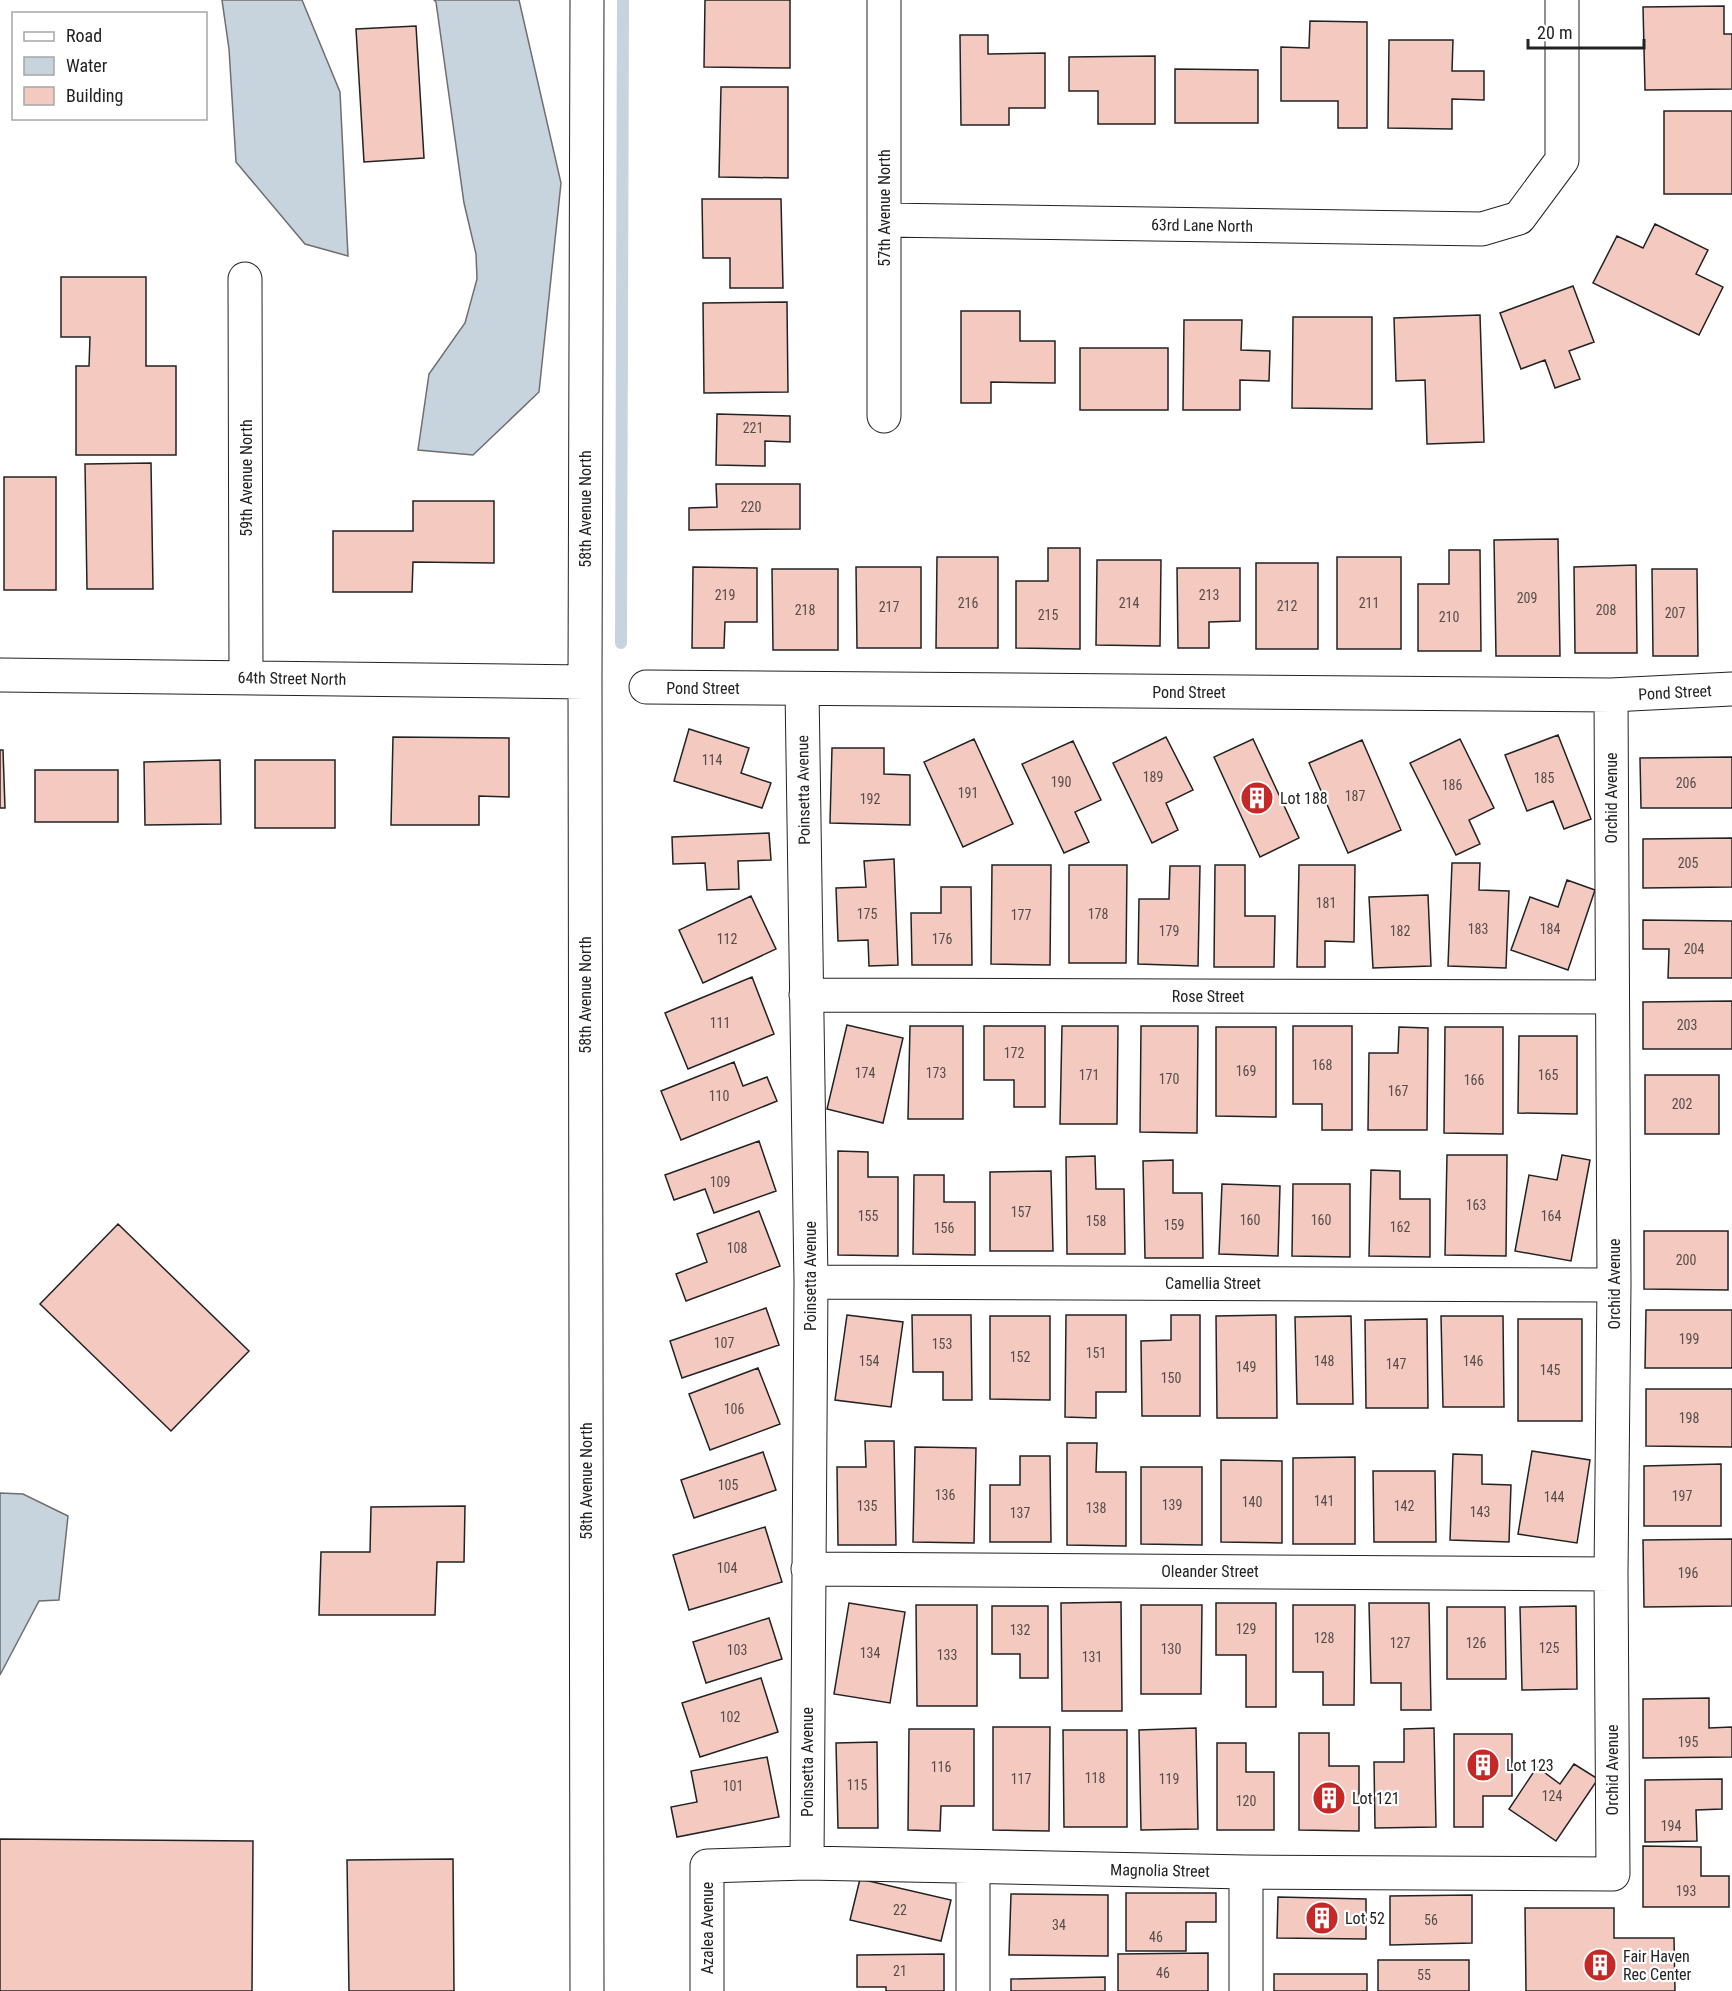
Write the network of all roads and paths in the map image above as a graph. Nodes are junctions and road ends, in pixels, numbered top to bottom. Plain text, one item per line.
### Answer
1 (587, 0) edge
2 (884, 0) edge
3 (1562, 0) edge
4 (884, 220) junction
5 (244, 279) dead end
6 (884, 416) dead end
7 (0, 675) edge
8 (246, 677) junction
9 (585, 682) junction
10 (646, 687) dead end
11 (802, 689) junction
12 (1732, 689) edge
13 (1611, 695) junction
14 (806, 995) junction
15 (1611, 997) junction
16 (811, 1282) junction
17 (1614, 1284) junction
18 (808, 1569) junction
19 (1611, 1574) junction
20 (807, 1863) junction
21 (707, 1866) joint
22 (973, 1867) junction
23 (1245, 1872) junction
24 (1613, 1874) joint
25 (587, 1991) edge
26 (707, 1991) edge
27 (973, 1991) edge
28 (1246, 1991) edge

1 - 9 street, 58th Avenue North
2 - 4 street, 57th Avenue North
3 - 4 street, 63rd Lane North
4 - 6 street, 57th Avenue North
5 - 8 street, 59th Avenue North
7 - 8 street, 64th Street North
8 - 9 street, 64th Street North
9 - 25 street, 58th Avenue North
10 - 11 street, Pond Street
11 - 13 street, Pond Street
11 - 14 street, Poinsetta Avenue
12 - 13 street, Pond Street
13 - 15 street, Orchid Avenue
14 - 15 street, Rose Street
14 - 16 street, Poinsetta Avenue
15 - 17 street, Orchid Avenue
16 - 17 street, Camellia Street
16 - 18 street, Poinsetta Avenue
17 - 19 street, Orchid Avenue
18 - 19 street, Oleander Street
18 - 20 street, Poinsetta Avenue
19 - 24 street, Orchid Avenue
20 - 21 street, Magnolia Street
20 - 22 street, Magnolia Street
21 - 26 street, Azalea Avenue
22 - 23 street, Magnolia Street
22 - 27 street
23 - 24 street, Magnolia Street
23 - 28 street

